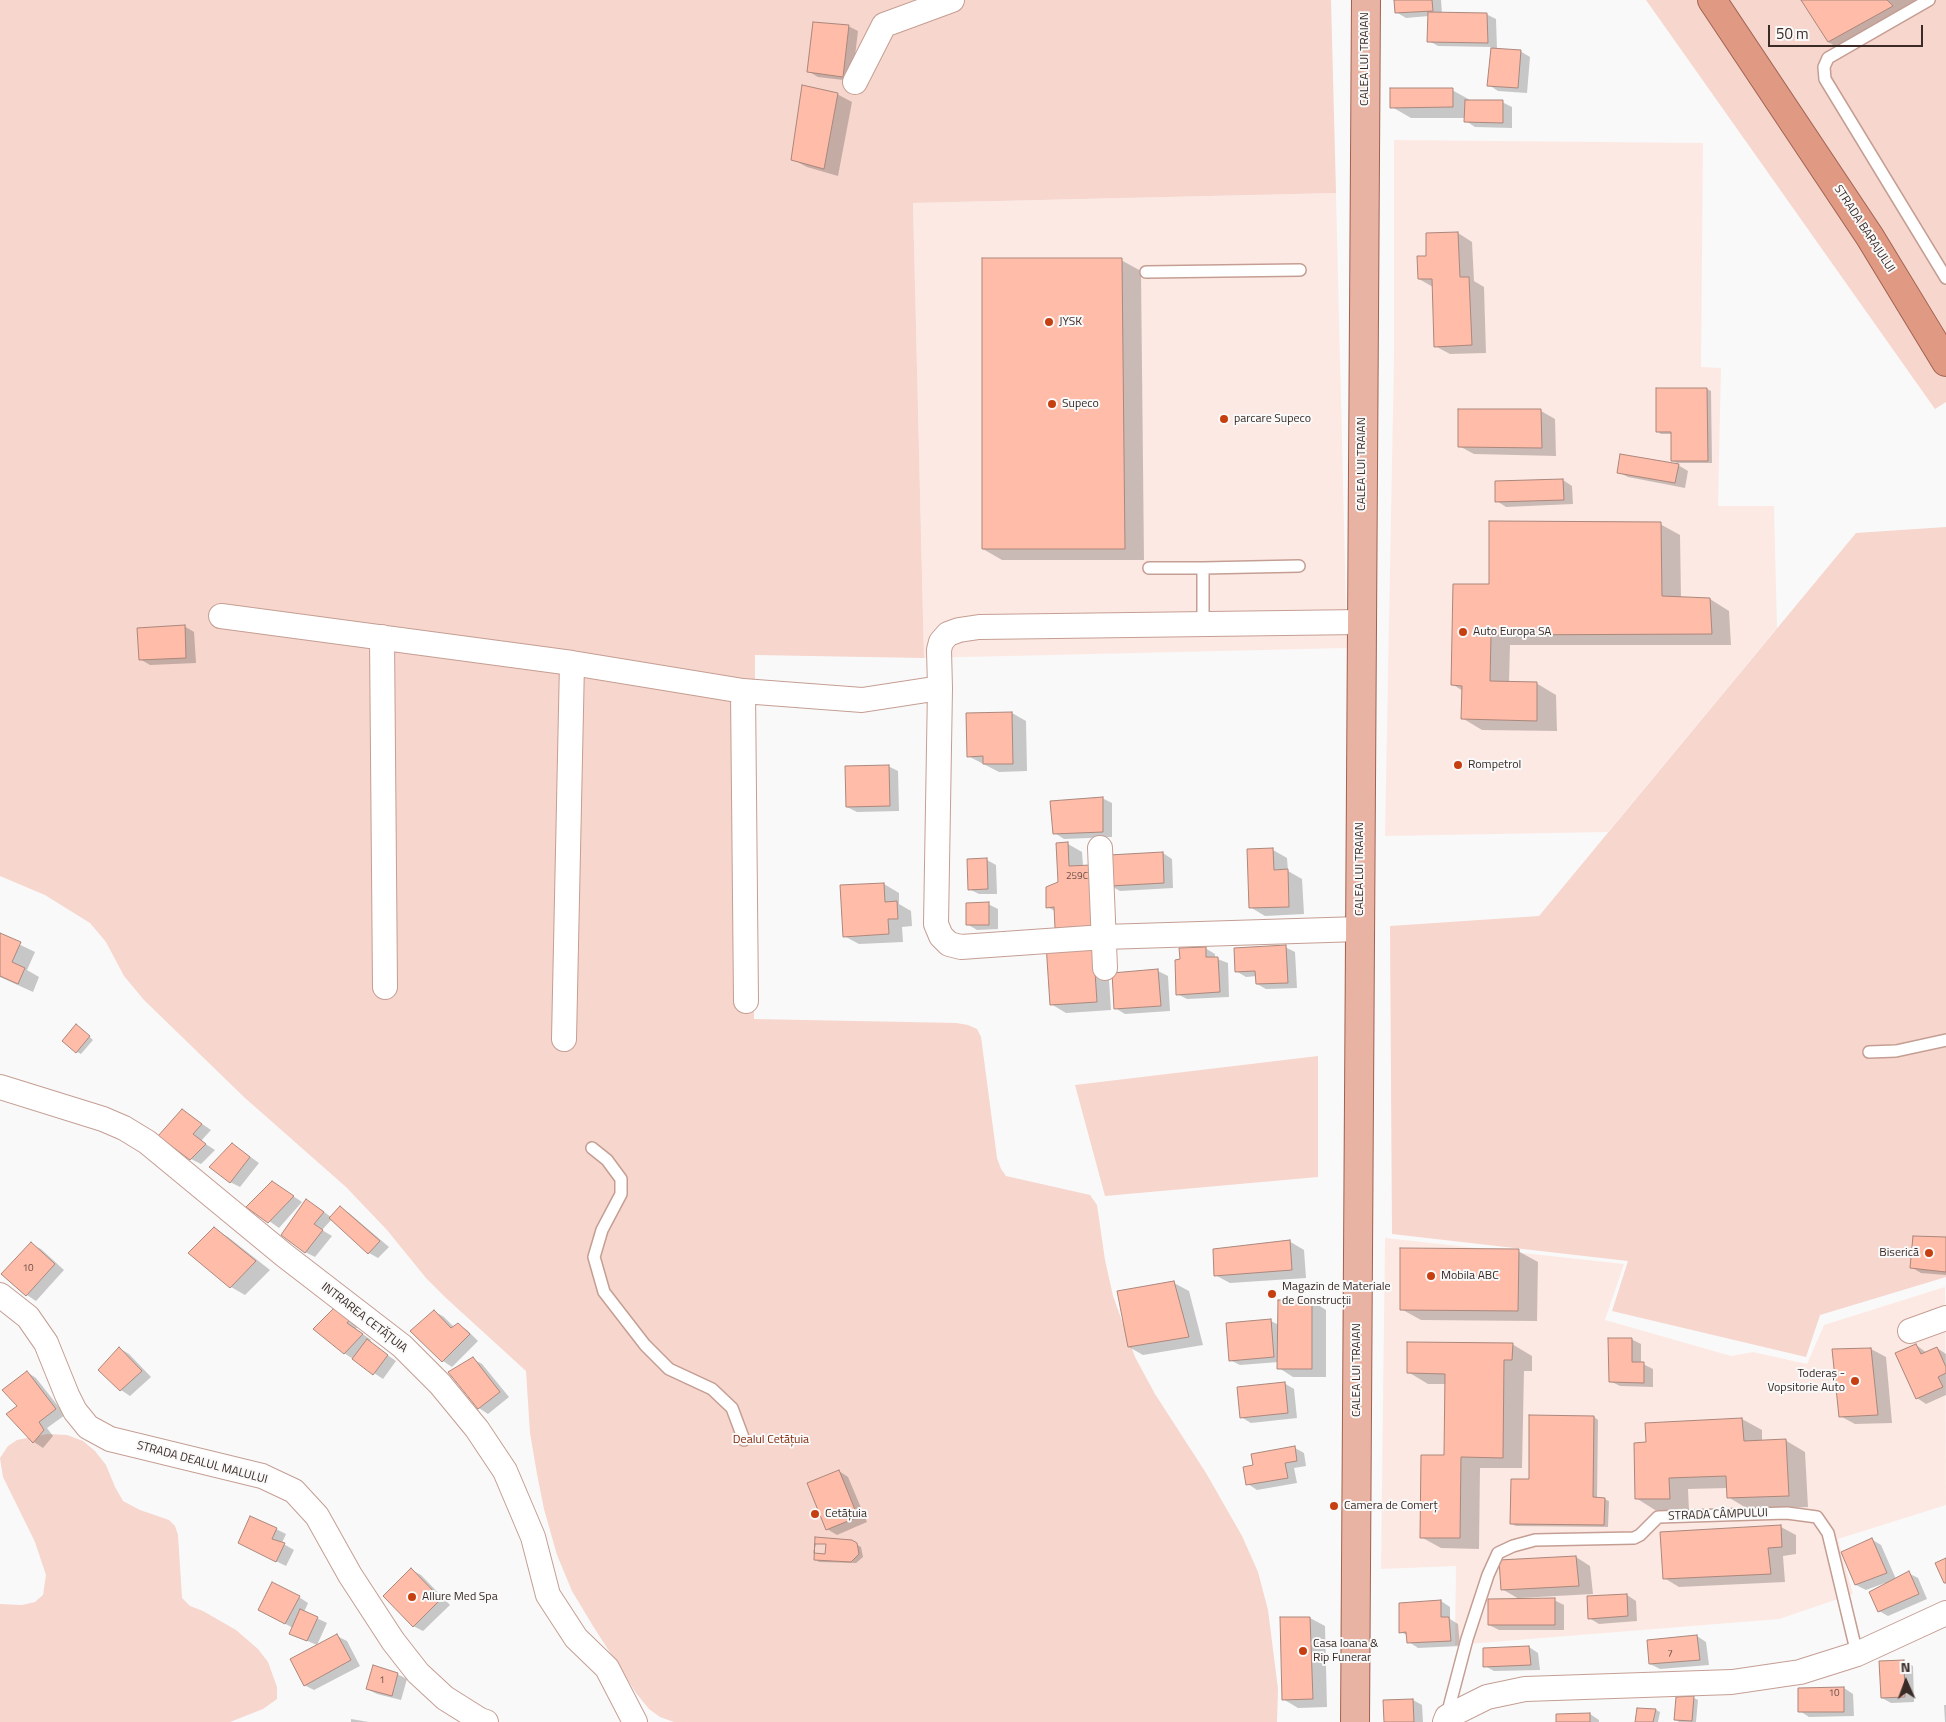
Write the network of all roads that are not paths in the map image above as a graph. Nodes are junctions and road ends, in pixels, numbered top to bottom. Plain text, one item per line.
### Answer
1 (952, 0) edge
2 (1366, 0) edge
3 (1712, 0) edge
4 (1929, 0) edge
5 (855, 82) dead end
6 (1300, 270) dead end
7 (1146, 272) dead end
8 (1946, 278) edge
9 (1946, 362) edge
10 (1299, 566) dead end
11 (1150, 568) dead end
12 (1203, 568) junction
13 (221, 616) dead end
14 (1361, 622) junction
15 (1203, 625) junction
16 (382, 637) junction
17 (572, 663) junction
18 (940, 688) junction
19 (743, 691) junction
20 (1100, 848) dead end
21 (1360, 929) junction
22 (1104, 937) junction
23 (1105, 968) dead end
24 (385, 988) dead end
25 (746, 1001) dead end
26 (564, 1039) dead end
27 (1946, 1040) edge
28 (1869, 1052) dead end
29 (0, 1087) edge
30 (592, 1148) dead end
31 (0, 1295) edge
32 (1946, 1318) edge
33 (1910, 1331) dead end
34 (744, 1440) dead end
35 (1946, 1613) edge
36 (1857, 1654) junction
37 (1446, 1720) edge
38 (486, 1722) edge
39 (635, 1722) edge
40 (1355, 1722) edge

1 - 5 street
2 - 14 main road, CALEA LUI TRAIAN
3 - 9 highway, STRADA BARAJULUI
4 - 8 lane
6 - 7 lane
10 - 12 lane
11 - 12 lane
12 - 15 lane
13 - 16 street
14 - 15 street
14 - 21 main road, CALEA LUI TRAIAN
15 - 18 street, CALEA LUI TRAIAN
16 - 17 street
16 - 24 street
17 - 19 street
17 - 26 street
18 - 19 street
18 - 22 street, CALEA LUI TRAIAN
19 - 25 street
20 - 22 street
21 - 22 street, CALEA LUI TRAIAN
21 - 40 main road, CALEA LUI TRAIAN
22 - 23 street
27 - 28 lane
29 - 39 street, INTRAREA CETĂȚUIA
30 - 34 lane
31 - 38 street, STRADA DEALUL MALULUI
32 - 33 street
35 - 36 street, STRADA CÂMPULUI
36 - 37 street, STRADA CÂMPULUI
36 - 37 lane, STRADA CÂMPULUI

